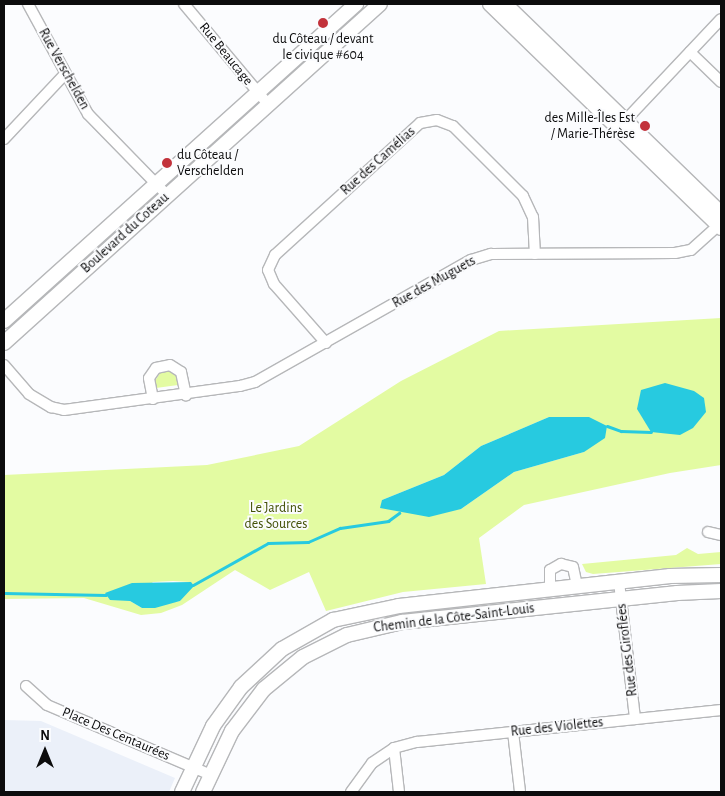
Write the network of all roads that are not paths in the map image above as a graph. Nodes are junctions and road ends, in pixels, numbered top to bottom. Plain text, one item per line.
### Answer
1 (28, 4) edge
2 (184, 4) edge
3 (356, 4) edge
4 (380, 4) edge
5 (490, 4) edge
6 (505, 4) edge
7 (721, 19) edge
8 (690, 52) junction
9 (65, 74) junction
10 (721, 82) edge
11 (258, 93) junction
12 (268, 104) junction
13 (622, 124) junction
14 (4, 139) edge
15 (156, 184) junction
16 (167, 195) junction
17 (721, 223) edge
18 (535, 254) junction
19 (4, 321) edge
20 (4, 343) edge
21 (326, 343) junction
22 (4, 365) edge
23 (186, 396) junction
24 (153, 399) junction
25 (708, 532) dead end
26 (721, 535) edge
27 (721, 575) edge
28 (619, 582) junction
29 (578, 586) junction
30 (550, 590) junction
31 (721, 592) edge
32 (620, 599) junction
33 (274, 656) junction
34 (286, 669) junction
35 (26, 686) dead end
36 (721, 710) edge
37 (634, 719) junction
38 (513, 732) junction
39 (394, 748) junction
40 (193, 767) junction
41 (211, 775) junction
42 (182, 792) edge
43 (203, 792) edge
44 (351, 792) edge
45 (399, 792) edge
46 (520, 792) edge

1 - 9 street, Rue Verschelden
2 - 11 street, Rue Beaucage
3 - 11 street, Boulevard du Coteau
4 - 12 street, Boulevard du Coteau
5 - 13 street
6 - 13 street
7 - 8 street
8 - 10 street
8 - 13 street
9 - 14 street
9 - 15 street, Rue Verschelden
11 - 12 street, Rue Beaucage
11 - 15 street, Boulevard du Coteau
12 - 16 street, Boulevard du Coteau
13 - 17 street
15 - 16 street, Rue Verschelden
15 - 19 street, Boulevard du Coteau
16 - 20 street, Boulevard du Coteau
17 - 18 street, Rue des Muguets
18 - 21 street, Rue des Muguets
18 - 21 street, Rue des Camélias
21 - 23 street, Rue des Muguets
22 - 24 street, Rue des Muguets
23 - 24 street, Rue des Muguets
23 - 24 street
25 - 26 street
27 - 28 street, Chemin de la Côte-Saint-Louis
28 - 29 street, Chemin de la Côte-Saint-Louis
28 - 32 street, Rue des Giroflées
29 - 30 street, Chemin de la Côte-Saint-Louis
29 - 30 street, Chemin de la Côte-Saint-Louis
30 - 33 street, Chemin de la Côte-Saint-Louis
31 - 32 street, Chemin de la Côte-Saint-Louis
32 - 34 street, Chemin de la Côte-Saint-Louis
32 - 37 street, Rue des Giroflées
33 - 34 street
33 - 40 street, Chemin de la Côte-Saint-Louis
34 - 41 street, Chemin de la Côte-Saint-Louis
35 - 40 street, Place Des Centaurées
36 - 37 street, Rue des Violettes
37 - 38 street, Rue des Violettes
38 - 39 street, Rue des Violettes
38 - 46 street
39 - 44 street, Rue des Violettes
39 - 45 street
40 - 41 street, Place Des Centaurées
40 - 42 street, Chemin de la Côte-Saint-Louis
41 - 43 street, Chemin de la Côte-Saint-Louis

